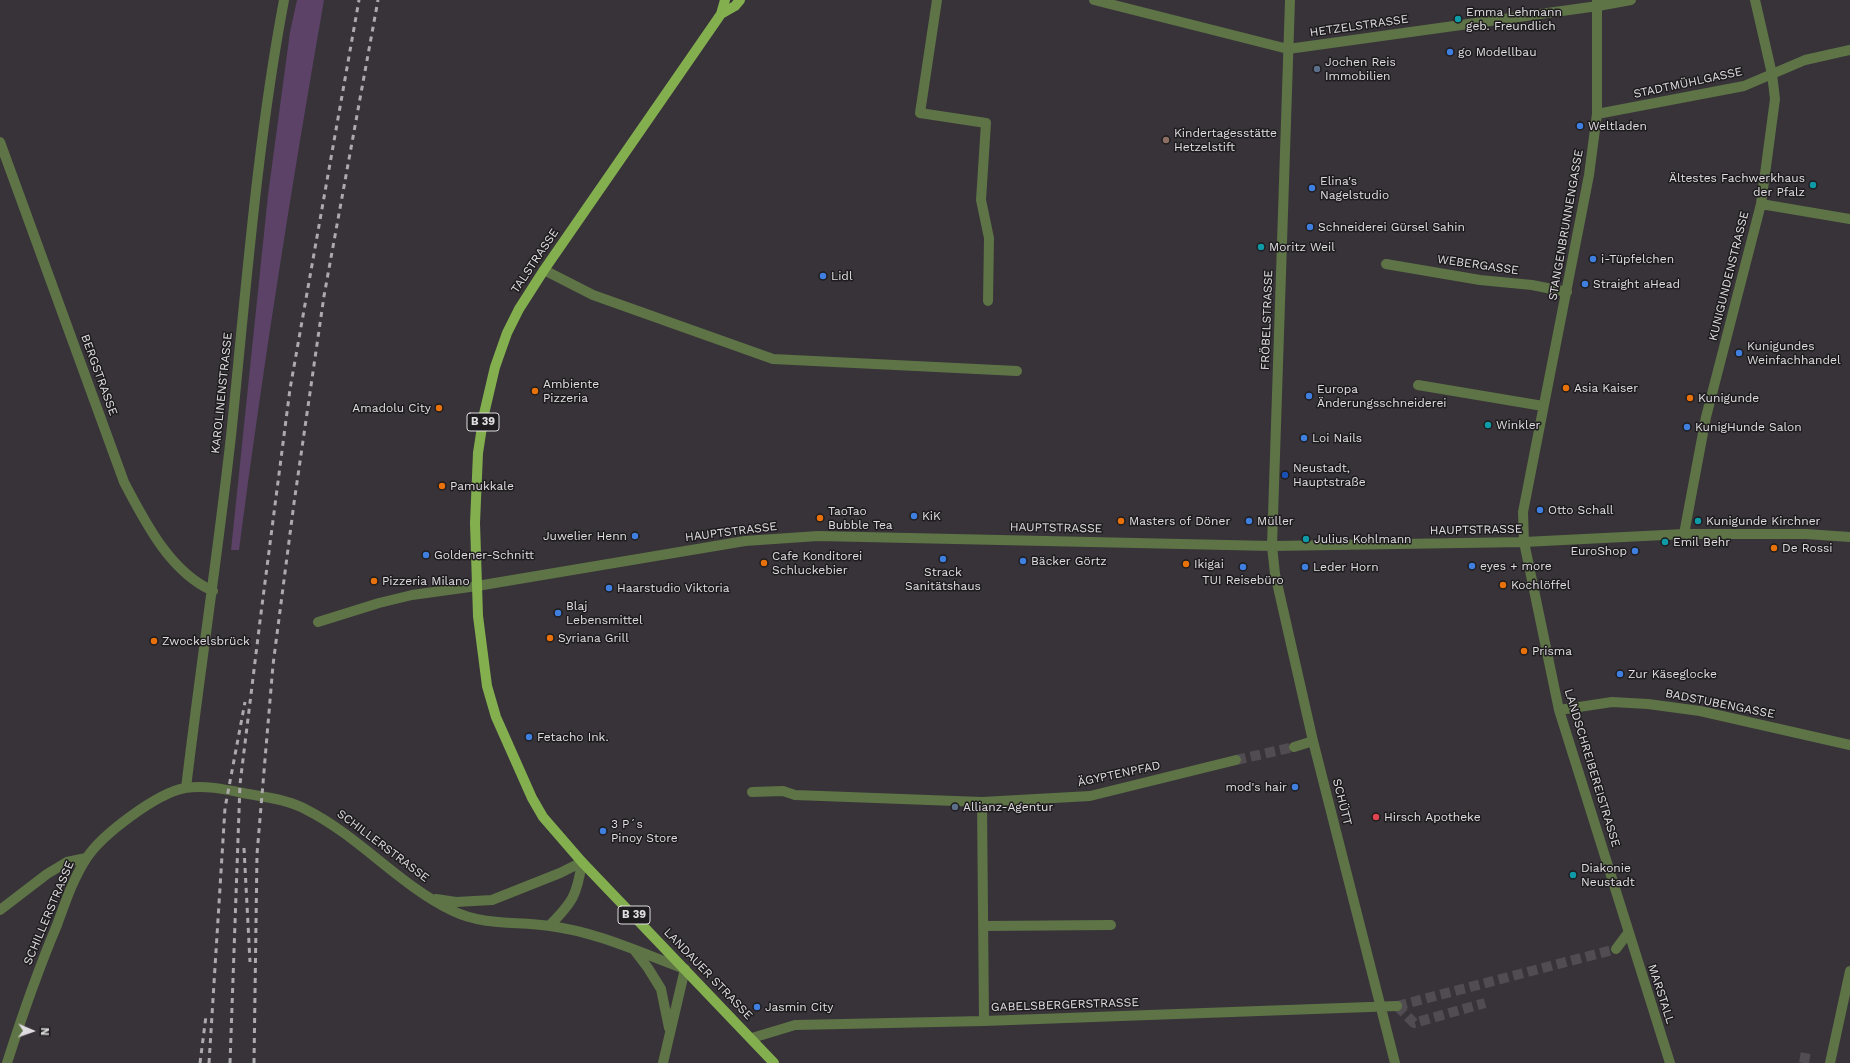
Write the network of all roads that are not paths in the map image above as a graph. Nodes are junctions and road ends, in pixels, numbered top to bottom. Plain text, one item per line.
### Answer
1 (284, 0) edge
2 (725, 0) edge
3 (740, 0) edge
4 (937, 0) edge
5 (1094, 0) edge
6 (1290, 0) edge
7 (1631, 0) edge
8 (1755, 0) edge
9 (1597, 3) edge
10 (721, 14) junction
11 (1288, 49) junction
12 (1850, 50) edge
13 (1772, 74) junction
14 (1598, 114) junction
15 (0, 142) edge
16 (1761, 204) junction
17 (1850, 219) edge
18 (1386, 264) dead end
19 (544, 270) junction
20 (1567, 292) junction
21 (988, 301) dead end
22 (1017, 371) dead end
23 (1418, 385) dead end
24 (1543, 406) junction
25 (1684, 534) junction
26 (1850, 536) edge
27 (1524, 542) junction
28 (1272, 546) junction
29 (477, 586) junction
30 (213, 591) junction
31 (318, 622) dead end
32 (1559, 710) junction
33 (1313, 741) junction
34 (1294, 746) tunnel mouth
35 (1850, 746) edge
36 (1236, 760) tunnel mouth
37 (186, 788) junction
38 (752, 792) dead end
39 (982, 802) junction
40 (86, 858) junction
41 (582, 862) junction
42 (432, 899) junction
43 (0, 910) edge
44 (1111, 925) dead end
45 (549, 926) junction
46 (983, 926) junction
47 (1628, 933) junction
48 (1616, 949) tunnel mouth
49 (634, 950) junction
50 (685, 969) junction
51 (1850, 971) edge
52 (1397, 1006) dead end
53 (1381, 1007) junction
54 (984, 1020) junction
55 (670, 1030) junction
56 (752, 1038) junction
57 (7, 1063) edge
58 (663, 1063) edge
59 (774, 1063) edge
60 (1395, 1063) edge
61 (1670, 1063) edge
62 (1830, 1063) edge

1 - 30 street, KAROLINENSTRASSE
2 - 10 main road, B 39
3 - 10 main road, TALSTRASSE / B 39
4 - 21 street
5 - 11 street, HETZELSTRASSE
6 - 11 street, FRÖBELSTRASSE
7 - 9 street, HETZELSTRASSE
8 - 13 street, KUNIGUNDENSTRASSE
9 - 11 street, HETZELSTRASSE
9 - 14 street, STANGENBRUNNENGASSE
10 - 19 main road, TALSTRASSE / B 39
11 - 28 street, FRÖBELSTRASSE
12 - 13 street, STADTMÜHLGASSE
13 - 14 street, STADTMÜHLGASSE
13 - 16 street, KUNIGUNDENSTRASSE
14 - 20 street, STANGENBRUNNENGASSE
15 - 30 street, BERGSTRASSE
16 - 17 street
16 - 25 street, KUNIGUNDENSTRASSE
18 - 20 street, WEBERGASSE
19 - 22 street
19 - 29 main road, TALSTRASSE / B 39
20 - 24 street, STANGENBRUNNENGASSE
23 - 24 street
24 - 27 street, STANGENBRUNNENGASSE
25 - 26 street, HAUPTSTRASSE
25 - 27 street, HAUPTSTRASSE
27 - 28 street, HAUPTSTRASSE
27 - 32 street, LANDSCHREIBEREISTRASSE
28 - 29 street, HAUPTSTRASSE
28 - 33 street, SCHÜTT
29 - 31 street, HAUPTSTRASSE
29 - 41 main road, LANDAUER STRASSE / B 39
30 - 37 street, KAROLINENSTRASSE
32 - 35 street, BADSTUBENGASSE
32 - 47 street, LANDSCHREIBEREISTRASSE
33 - 34 street
33 - 53 street, SCHÜTT
36 - 39 street, ÄGYPTENPFAD
37 - 40 street, SCHILLERSTRASSE
37 - 42 street, SCHILLERSTRASSE
38 - 39 street, ÄGYPTENPFAD
39 - 46 street
40 - 43 street
40 - 57 street, SCHILLERSTRASSE
41 - 42 street, SCHILLERSTRASSE
41 - 45 street
41 - 50 main road, LANDAUER STRASSE / B 39
42 - 45 street, SCHILLERSTRASSE
44 - 46 street
45 - 49 street, SCHILLERSTRASSE
46 - 54 street
47 - 48 street
47 - 61 street, MARSTALL
49 - 50 street, SCHILLERSTRASSE
49 - 55 street
50 - 55 street
50 - 56 main road, LANDAUER STRASSE / B 39
51 - 62 street
52 - 53 street
53 - 54 street, GABELSBERGERSTRASSE
53 - 60 street, SCHÜTT
54 - 56 street, GABELSBERGERSTRASSE
55 - 58 street
56 - 59 main road, LANDAUER STRASSE / B 39

